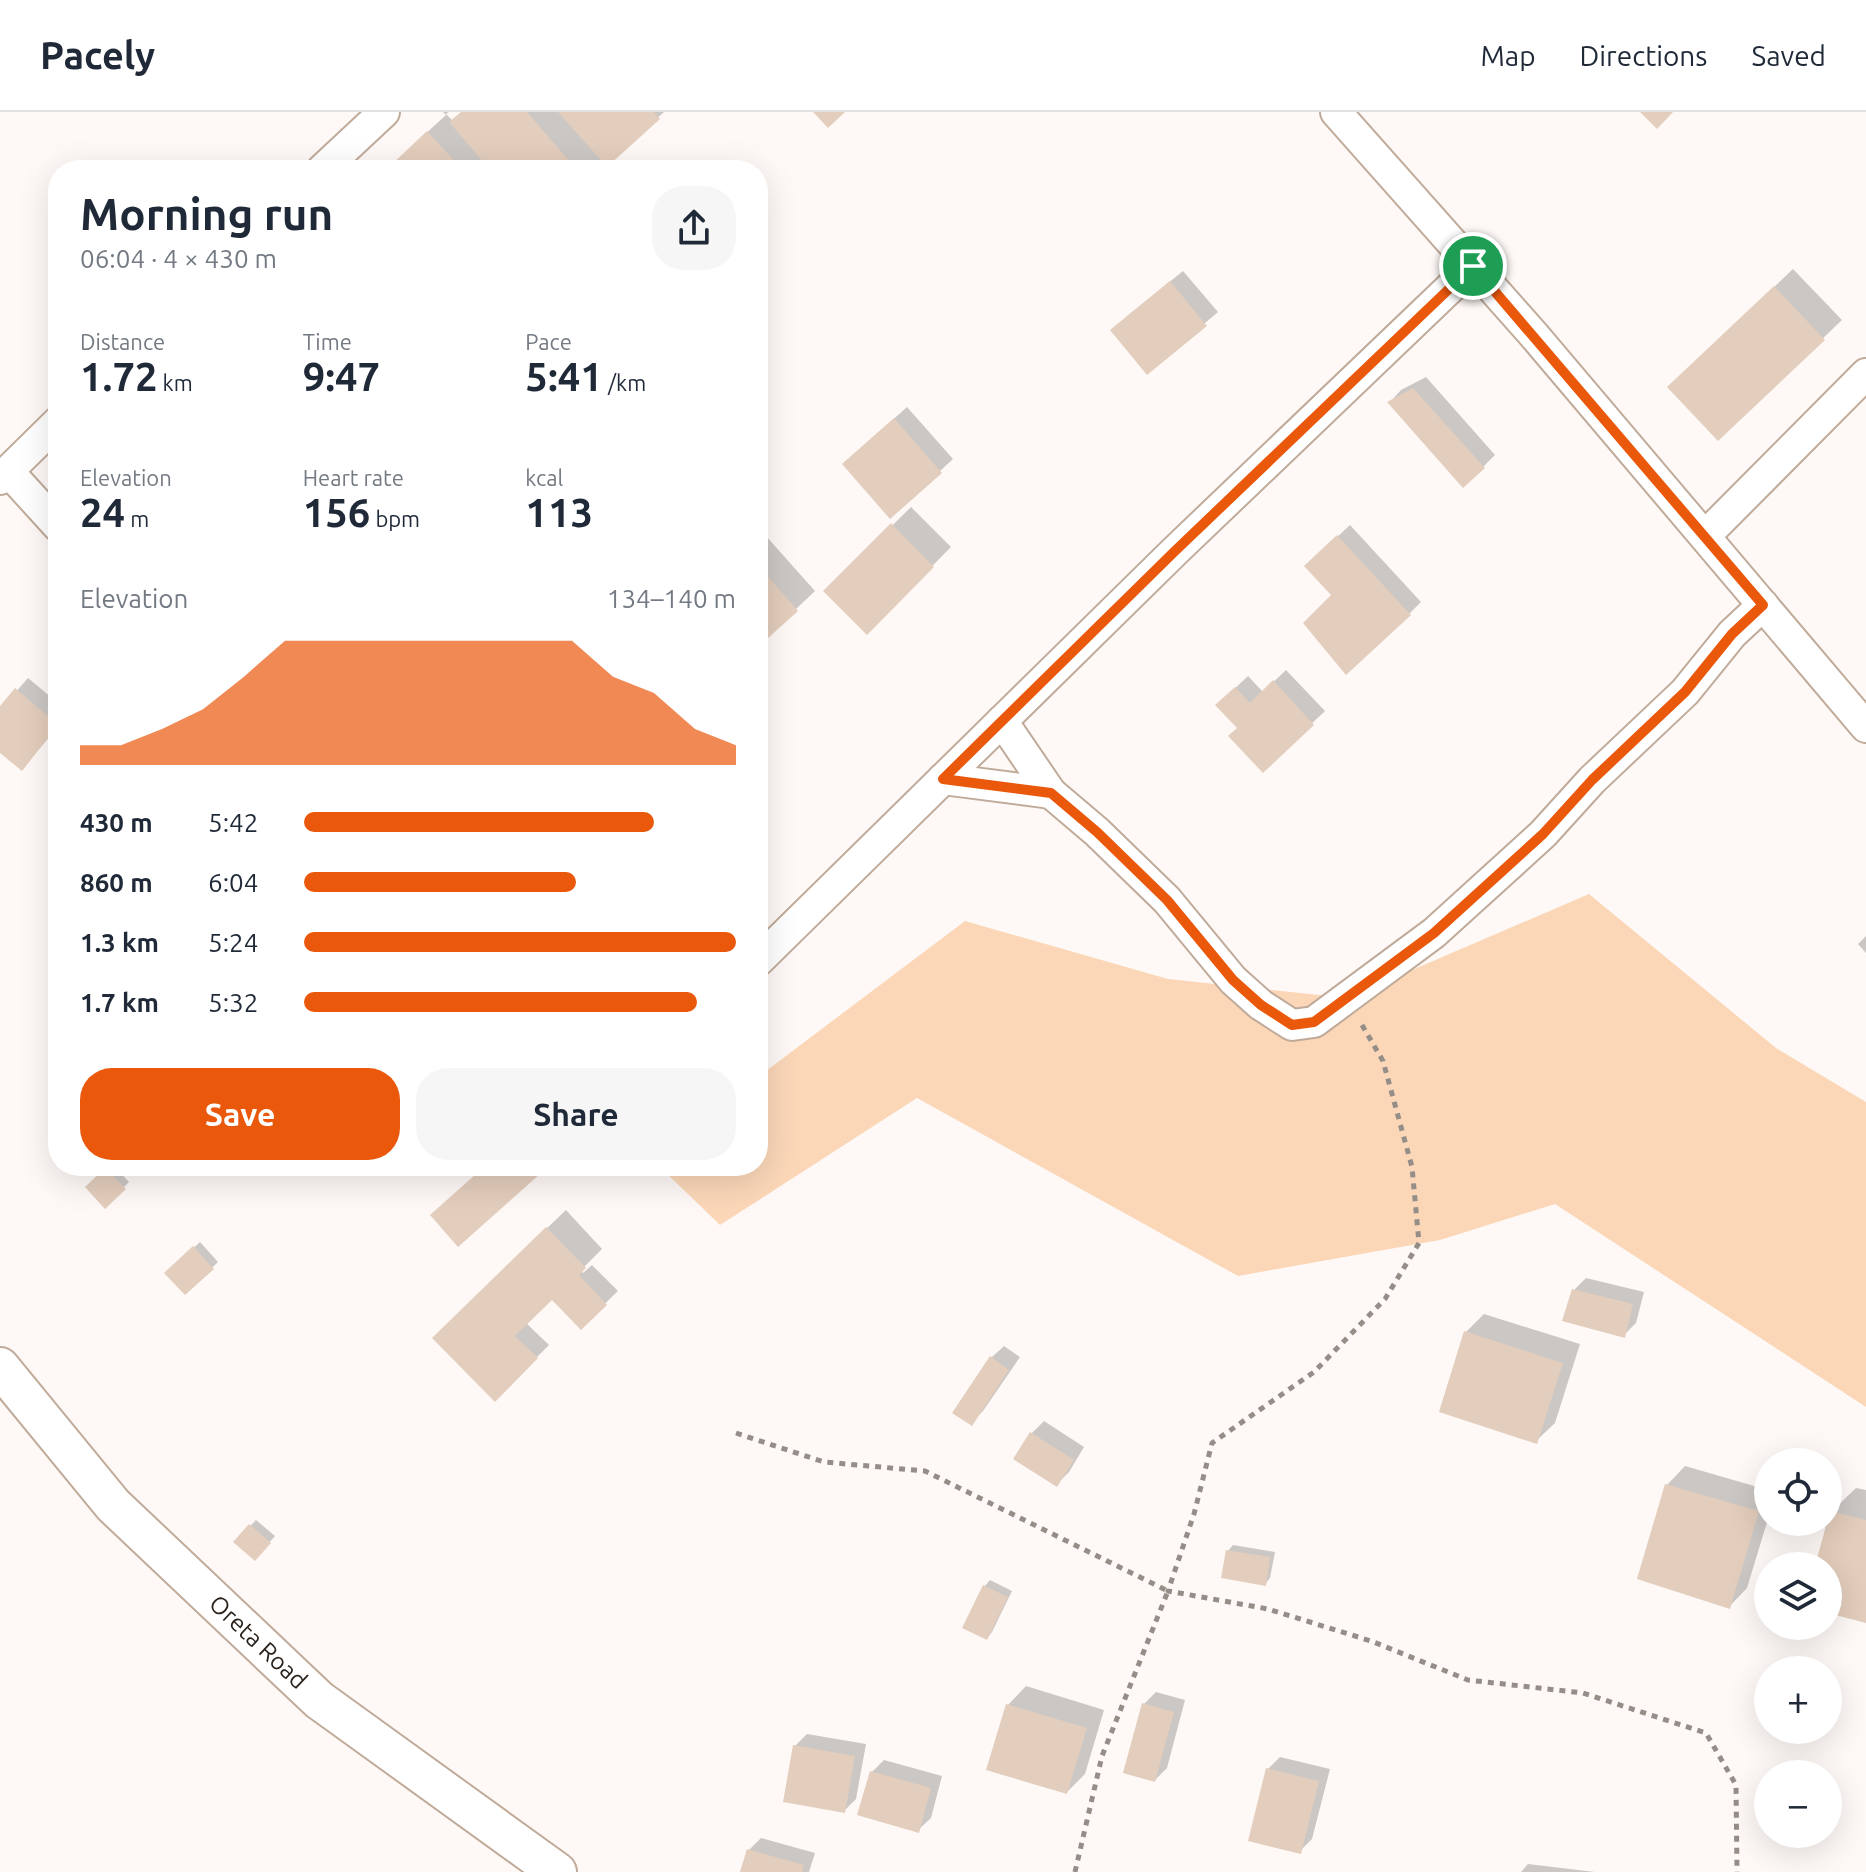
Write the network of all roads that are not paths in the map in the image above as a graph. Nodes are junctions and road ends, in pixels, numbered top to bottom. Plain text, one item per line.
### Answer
1 (384, 112) edge
2 (1336, 112) edge
3 (333, 160) edge
4 (1473, 266) junction
5 (1866, 374) edge
6 (48, 432) edge
7 (4, 475) edge
8 (48, 517) edge
9 (1705, 536) junction
10 (1763, 605) junction
11 (1002, 721) junction
12 (1866, 727) edge
13 (943, 779) junction
14 (1051, 793) junction
15 (768, 951) edge
16 (0, 1367) edge
17 (557, 1872) edge

1 - 3 street
2 - 4 street
4 - 9 street
4 - 11 street
5 - 9 street
6 - 7 street
7 - 8 street
9 - 10 street
10 - 12 street
10 - 14 street
11 - 13 street
11 - 14 street
13 - 14 street
13 - 15 street
16 - 17 street, Oreta Road

